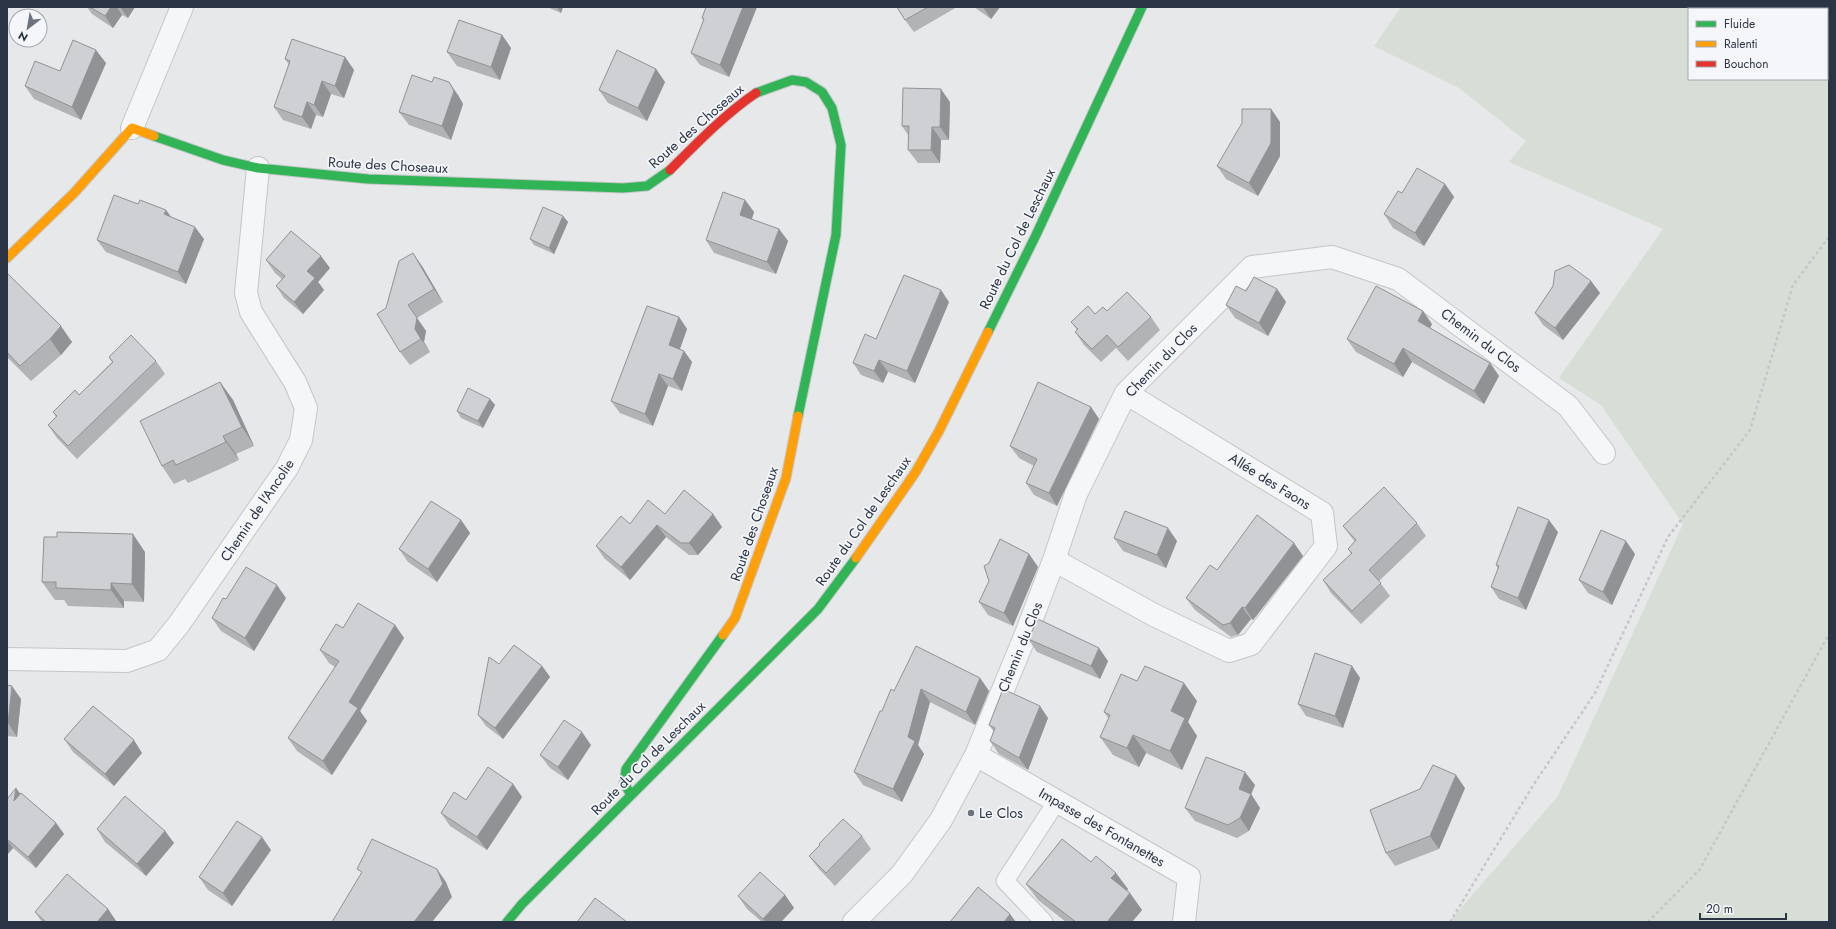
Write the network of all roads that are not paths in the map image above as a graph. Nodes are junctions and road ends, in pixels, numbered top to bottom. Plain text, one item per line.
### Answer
1 (182, 7) edge
2 (1142, 7) edge
3 (132, 128) junction
4 (258, 168) junction
5 (7, 258) edge
6 (1126, 393) junction
7 (1604, 454) dead end
8 (1054, 560) junction
9 (7, 659) edge
10 (976, 755) junction
11 (631, 795) junction
12 (1057, 800) junction
13 (506, 922) edge
14 (854, 922) edge
15 (1044, 922) edge
16 (1184, 922) edge

1 - 3 street
2 - 11 street, Route du Col de Leschaux
3 - 4 street, Route des Choseaux
3 - 5 street
4 - 9 street, Chemin de l'Ancolie
4 - 11 street, Route des Choseaux
6 - 7 street, Chemin du Clos
6 - 8 street, Chemin du Clos
6 - 8 street, Allée des Faons
8 - 10 street, Chemin du Clos
10 - 12 street, Impasse des Fontanettes
10 - 14 street, Chemin du Clos
11 - 13 street, Route du Col de Leschaux
12 - 15 lane
12 - 16 street, Impasse des Fontanettes

